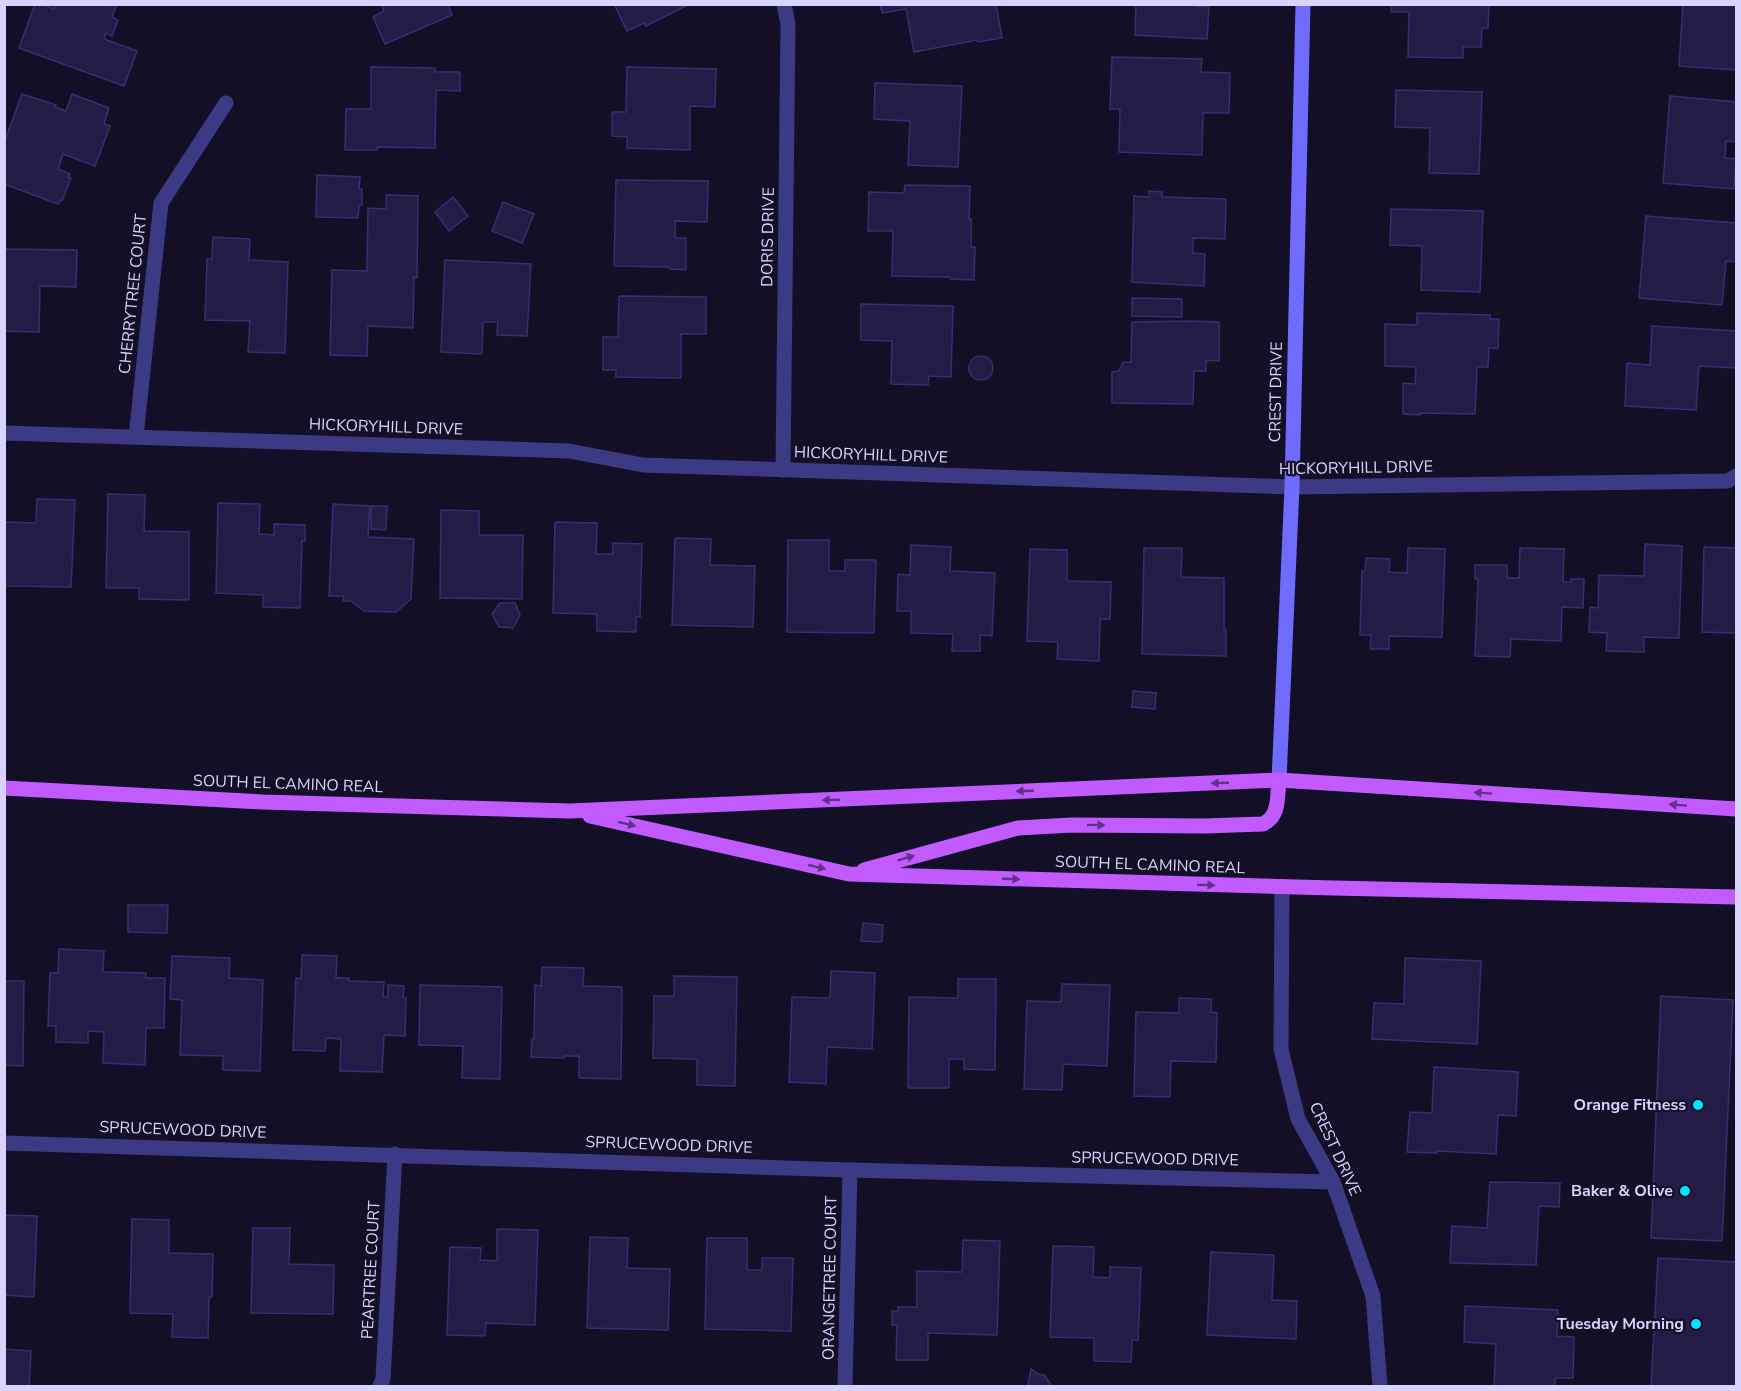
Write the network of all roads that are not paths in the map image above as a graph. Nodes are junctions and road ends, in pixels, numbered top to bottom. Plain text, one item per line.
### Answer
1 (784, 4) edge
2 (1303, 4) edge
3 (226, 103) dead end
4 (4, 433) edge
5 (136, 436) junction
6 (783, 470) junction
7 (1737, 476) edge
8 (1292, 488) junction
9 (1279, 780) junction
10 (4, 788) edge
11 (1737, 809) edge
12 (570, 811) junction
13 (849, 874) junction
14 (1282, 887) junction
15 (1737, 897) edge
16 (4, 1143) edge
17 (395, 1154) junction
18 (850, 1170) junction
19 (1333, 1182) junction
20 (381, 1386) edge
21 (845, 1386) edge
22 (1380, 1386) edge

1 - 6 street, DORIS DRIVE
2 - 8 street, CREST DRIVE
3 - 5 street, CHERRYTREE COURT
4 - 5 street, HICKORYHILL DRIVE
5 - 6 street, HICKORYHILL DRIVE
6 - 8 street, HICKORYHILL DRIVE
7 - 8 street, HICKORYHILL DRIVE
8 - 9 street, CREST DRIVE
11 -> 9 main road, SOUTH EL CAMINO REAL
9 -> 12 main road, SOUTH EL CAMINO REAL
13 -> 9 main road
10 - 12 main road, SOUTH EL CAMINO REAL
12 -> 13 main road, SOUTH EL CAMINO REAL
13 -> 14 main road, SOUTH EL CAMINO REAL
14 - 15 main road, SOUTH EL CAMINO REAL
14 - 19 street, CREST DRIVE
16 - 17 street, SPRUCEWOOD DRIVE
17 - 18 street, SPRUCEWOOD DRIVE
17 - 20 street, PEARTREE COURT
18 - 19 street, SPRUCEWOOD DRIVE
18 - 21 street, ORANGETREE COURT
19 - 22 street, CREST DRIVE

